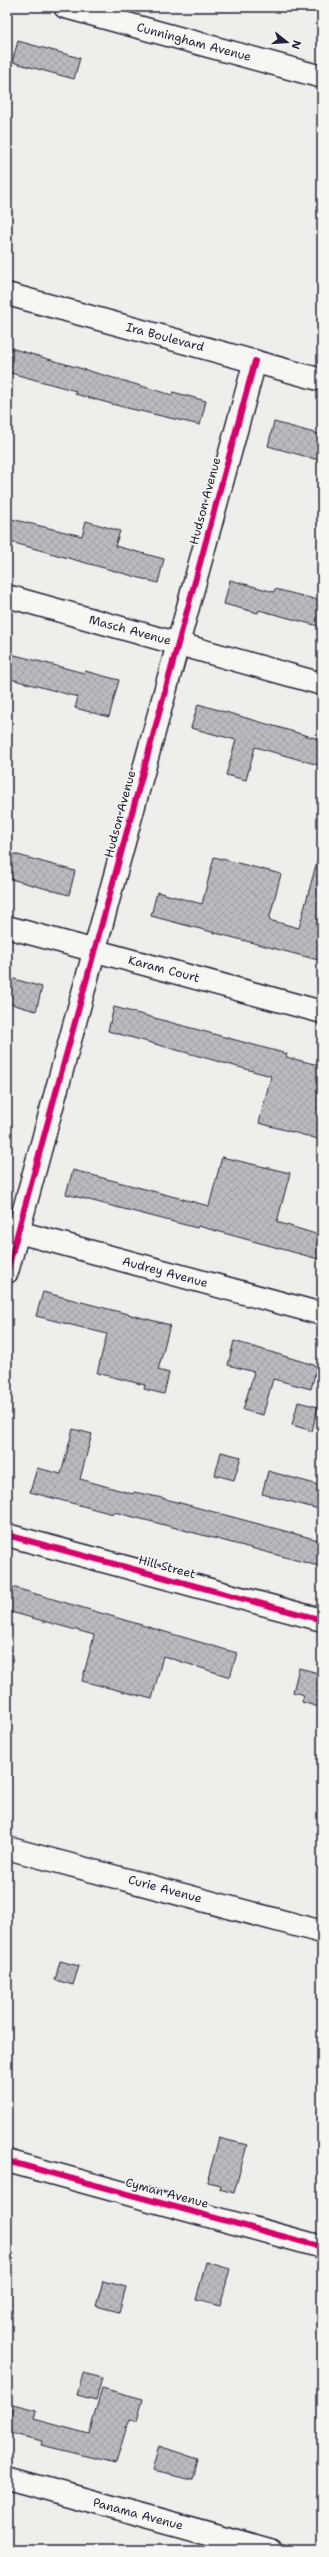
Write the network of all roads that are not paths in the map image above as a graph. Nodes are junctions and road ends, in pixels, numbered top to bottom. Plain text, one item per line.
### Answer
1 (65, 7) edge
2 (322, 77) edge
3 (7, 294) edge
4 (255, 361) junction
5 (322, 380) edge
6 (7, 596) edge
7 (178, 643) junction
8 (322, 684) edge
9 (7, 927) edge
10 (94, 950) junction
11 (322, 1012) edge
12 (12, 1231) edge
13 (7, 1272) edge
14 (322, 1314) edge
15 (7, 1535) edge
16 (322, 1620) edge
17 (7, 1848) edge
18 (322, 1932) edge
19 (7, 2161) edge
20 (322, 2247) edge
21 (7, 2478) edge
22 (270, 2550) edge

1 - 2 street, Cunningham Avenue
3 - 4 street, Ira Boulevard
4 - 5 street, Ira Boulevard
4 - 7 street, Hudson Avenue
6 - 7 street, Masch Avenue
7 - 8 street, Masch Avenue
7 - 10 street, Hudson Avenue
9 - 10 street, Karam Court
10 - 11 street, Karam Court
10 - 12 street, Hudson Avenue
12 - 13 street, Hudson Avenue
12 - 14 street, Audrey Avenue
15 - 16 street, Hill Street
17 - 18 street, Curie Avenue
19 - 20 street, Cyman Avenue
21 - 22 street, Panama Avenue

